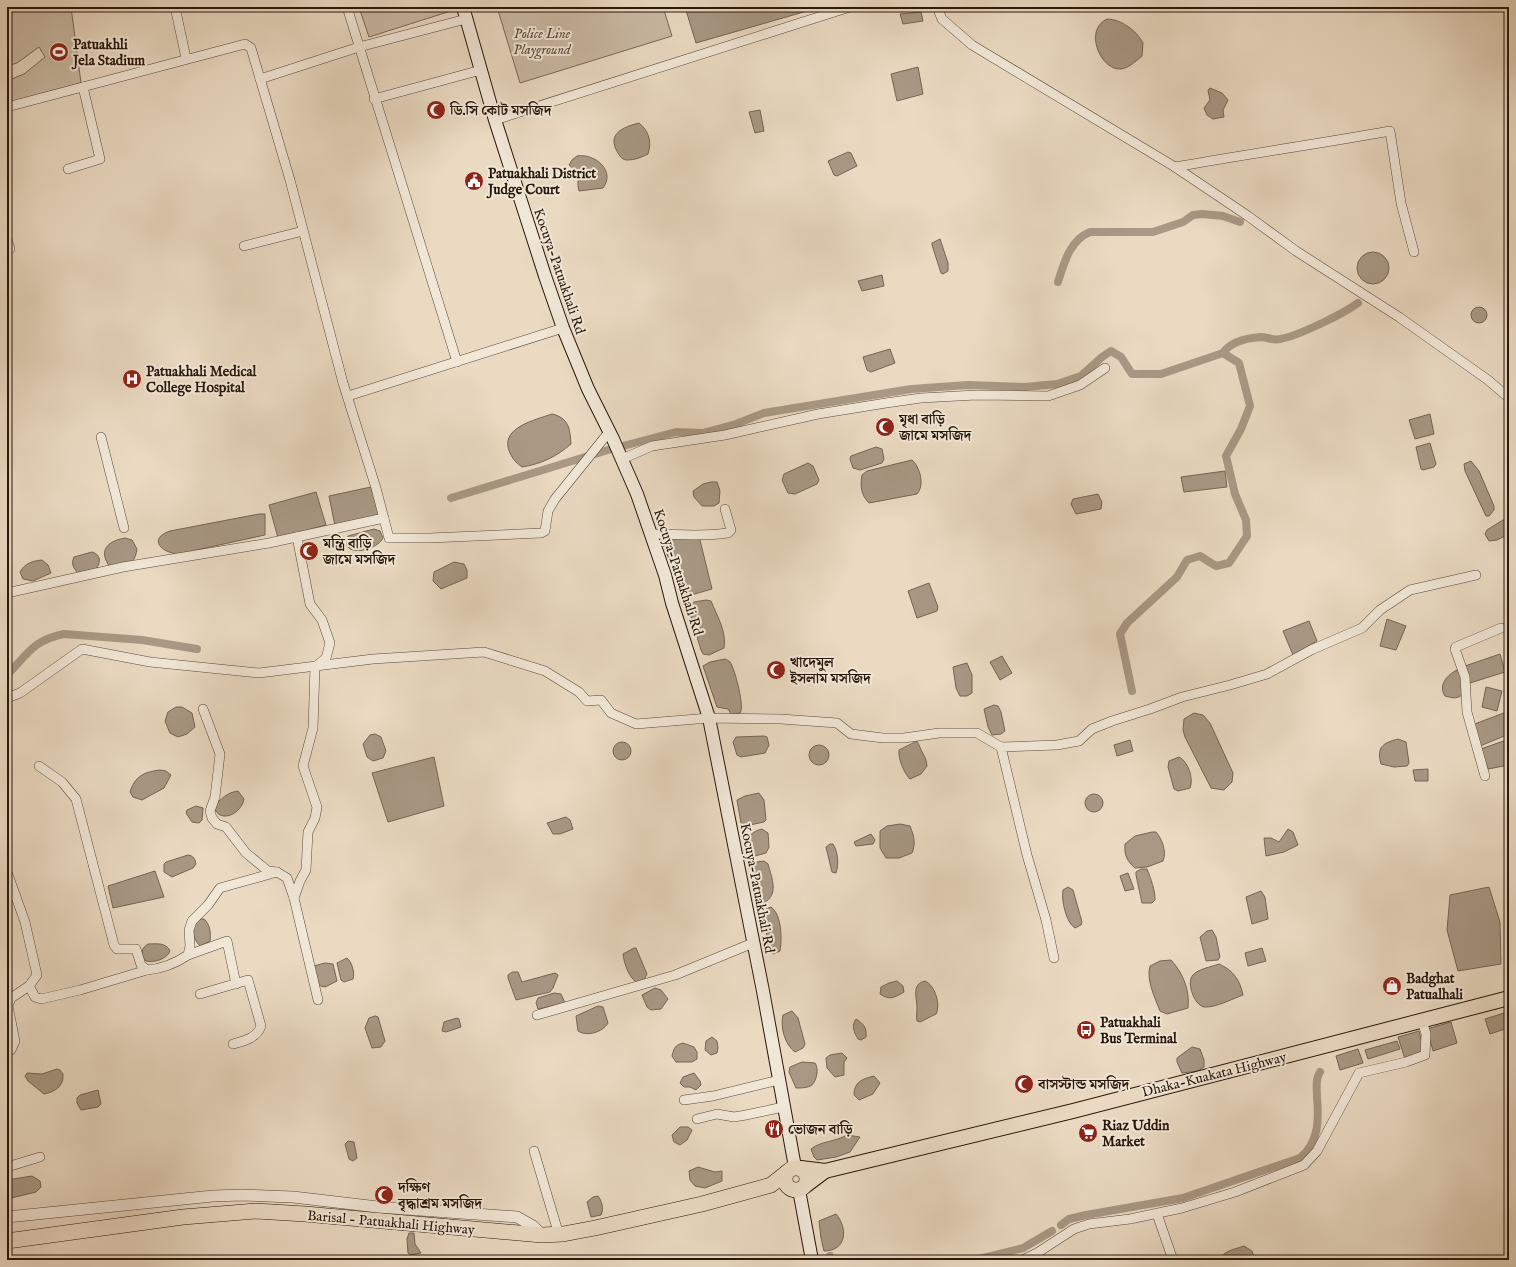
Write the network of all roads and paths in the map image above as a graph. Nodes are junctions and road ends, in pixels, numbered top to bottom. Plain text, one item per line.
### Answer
1 (175, 7) edge
2 (347, 7) edge
3 (850, 7) edge
4 (937, 7) edge
5 (464, 13) edge
6 (359, 47) junction
7 (186, 58) junction
8 (481, 70) junction
9 (260, 79) junction
10 (83, 87) junction
11 (374, 99) junction
12 (7, 107) edge
13 (495, 120) junction
14 (1175, 167) junction
15 (68, 169) dead end
16 (303, 231) junction
17 (244, 246) dead end
18 (1414, 252) dead end
19 (563, 328) junction
20 (457, 362) junction
21 (1105, 368) dead end
22 (348, 396) junction
23 (1509, 398) edge
24 (611, 435) junction
25 (101, 437) dead end
26 (622, 459) junction
27 (726, 509) dead end
28 (384, 518) junction
29 (124, 528) dead end
30 (651, 534) junction
31 (297, 537) junction
32 (1476, 575) dead end
33 (7, 593) edge
34 (1501, 628) dead end
35 (315, 667) junction
36 (7, 698) edge
37 (203, 709) dead end
38 (709, 718) junction
39 (1001, 747) junction
40 (39, 766) dead end
41 (1485, 776) dead end
42 (7, 872) edge
43 (277, 872) junction
44 (294, 898) junction
45 (753, 943) junction
46 (188, 955) junction
47 (1054, 958) dead end
48 (147, 970) junction
49 (236, 984) junction
50 (29, 986) junction
51 (200, 994) dead end
52 (1509, 998) edge
53 (318, 1000) dead end
54 (537, 1015) dead end
55 (1422, 1020) junction
56 (233, 1044) dead end
57 (7, 1052) edge
58 (779, 1080) junction
59 (684, 1100) dead end
60 (783, 1107) junction
61 (697, 1119) dead end
62 (534, 1151) dead end
63 (40, 1157) dead end
64 (7, 1167) edge
65 (794, 1169) junction
66 (825, 1171) junction
67 (771, 1185) junction
68 (798, 1188) junction
69 (1157, 1214) junction
70 (7, 1217) edge
71 (559, 1234) junction
72 (542, 1235) junction
73 (7, 1241) edge
74 (812, 1260) edge
75 (1022, 1260) edge
76 (1173, 1260) edge

1 - 7 street
2 - 6 street
3 - 13 street
4 - 14 street
5 - 6 street
5 - 8 main road, Kocuya-Patuakhali Rd
6 - 9 street
6 - 11 street
7 - 9 street
7 - 10 street
8 - 11 street
8 - 13 main road, Kocuya-Patuakhali Rd
9 - 16 street
10 - 12 street
10 - 15 street
11 - 20 street
13 - 19 main road, Kocuya-Patuakhali Rd
14 - 18 street
14 - 23 street
16 - 17 street
16 - 22 street
19 - 20 street
19 - 24 main road, Kocuya-Patuakhali Rd
20 - 22 street
21 - 26 street
22 - 28 street
24 - 26 main road, Kocuya-Patuakhali Rd
24 - 28 street
25 - 29 street
26 - 30 main road, Kocuya-Patuakhali Rd
27 - 30 street
28 - 31 street
30 - 38 main road, Kocuya-Patuakhali Rd
31 - 33 street
31 - 35 street
32 - 39 street
34 - 41 street
35 - 36 street
35 - 38 street
35 - 44 street
37 - 43 street
38 - 39 street
38 - 45 main road, Kocuya-Patuakhali Rd
39 - 47 street
40 - 48 street
42 - 50 street
43 - 44 street
43 - 46 street
44 - 53 street
45 - 54 street
45 - 58 main road, Kocuya-Patuakhali Rd
46 - 48 street
46 - 49 street
48 - 50 street
49 - 51 street
49 - 56 street
50 - 57 street
52 - 55 main road, Dhaka-Kuakata Highway
55 - 66 main road, Dhaka-Kuakata Highway
55 - 69 street
58 - 59 street
58 - 60 main road, Kocuya-Patuakhali Rd
60 - 61 street
60 - 65 main road, Kocuya-Patuakhali Rd
62 - 71 street
63 - 64 street
65 - 66 main road
65 - 67 highway, Barisal - Patuakhali Highway
65 - 68 highway
65 - 68 highway
66 - 68 main road
67 - 68 highway, Barisal - Patuakhali Highway
67 - 71 highway, Barisal - Patuakhali Highway
68 - 74 main road
69 - 75 street
69 - 76 street
70 - 72 street
71 - 72 highway, Barisal - Patuakhali Highway
72 - 73 highway, Barisal - Patuakhali Highway

